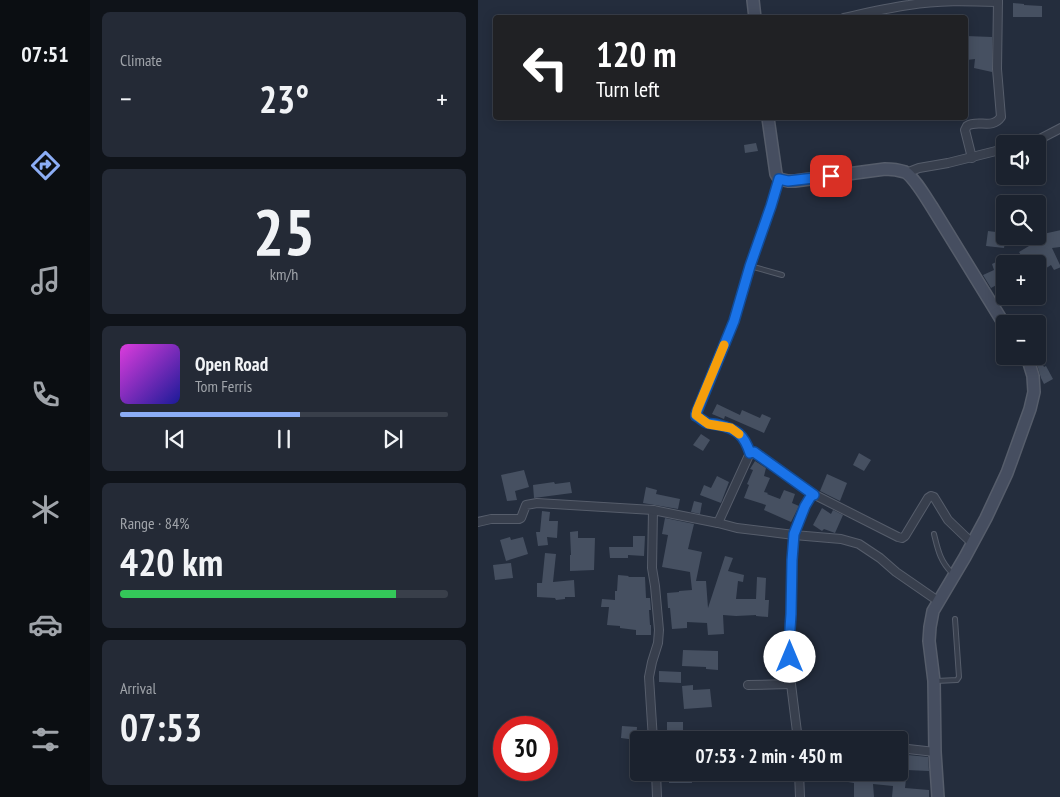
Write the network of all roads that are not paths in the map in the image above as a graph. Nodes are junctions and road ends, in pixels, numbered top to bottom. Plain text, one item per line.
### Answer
1 (753, 0) edge
2 (998, 1) edge
3 (755, 15) edge
4 (858, 15) edge
5 (768, 120) edge
6 (1060, 128) edge
7 (1046, 136) edge
8 (996, 151) edge
9 (972, 158) junction
10 (906, 173) junction
11 (779, 179) junction
12 (750, 266) junction
13 (782, 275) dead end
14 (998, 315) edge
15 (1030, 365) edge
16 (750, 453) junction
17 (814, 495) junction
18 (653, 510) junction
19 (478, 522) edge
20 (718, 523) junction
21 (794, 534) junction
22 (934, 534) dead end
23 (972, 543) junction
24 (954, 575) junction
25 (938, 601) junction
26 (955, 619) dead end
27 (934, 681) junction
28 (792, 684) junction
29 (748, 685) dead end
30 (652, 731) edge
31 (797, 731) edge
32 (908, 749) edge
33 (935, 752) junction
34 (656, 781) edge
35 (799, 781) edge
36 (657, 797) edge
37 (800, 797) edge
38 (938, 797) edge

1 - 3 street
2 - 4 street
2 - 9 street
5 - 11 street
6 - 7 street
8 - 9 street
9 - 10 street
10 - 11 street
10 - 14 street
11 - 12 street
12 - 13 lane
12 - 16 street
15 - 23 street
16 - 17 street
16 - 20 street
17 - 21 street
17 - 23 street
18 - 19 street
18 - 20 street
18 - 30 street
20 - 21 street
21 - 25 street
21 - 28 street
22 - 24 lane
23 - 24 street
24 - 25 street
25 - 27 street
26 - 27 lane
27 - 33 street
28 - 29 street
28 - 31 street
32 - 33 street
33 - 38 street
34 - 36 street
35 - 37 street

